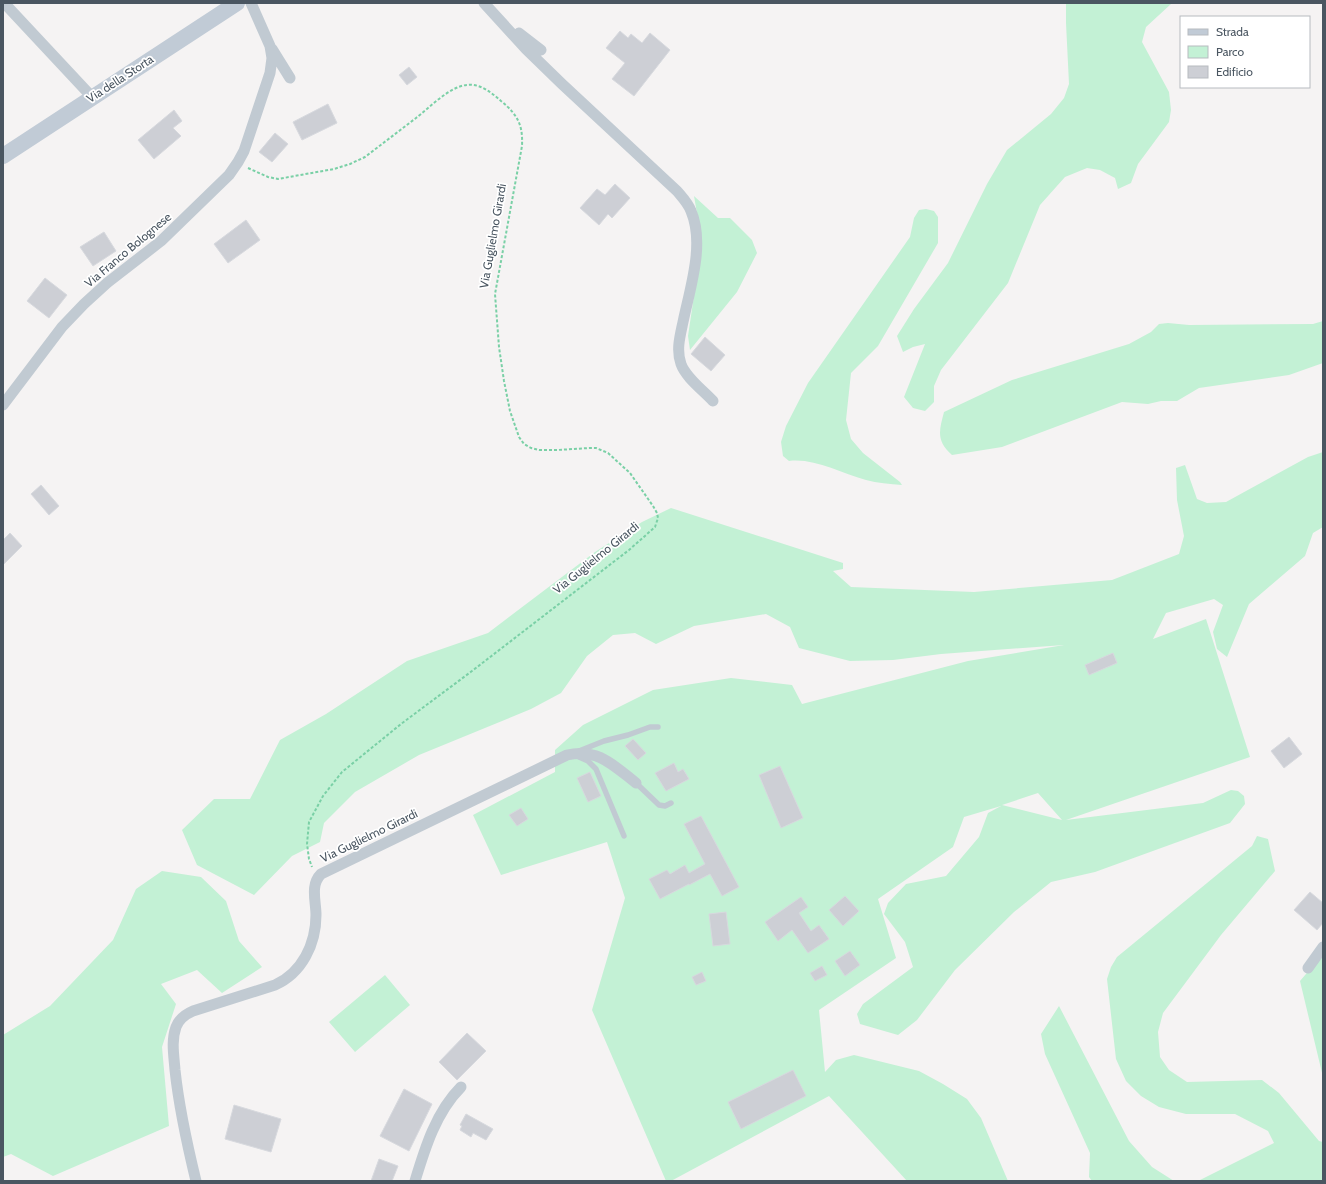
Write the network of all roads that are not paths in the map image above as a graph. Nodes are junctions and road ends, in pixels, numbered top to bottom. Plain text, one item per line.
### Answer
1 (6, 3) edge
2 (237, 3) edge
3 (251, 3) edge
4 (484, 3) edge
5 (8, 12) edge
6 (494, 13) junction
7 (267, 40) junction
8 (541, 50) dead end
9 (290, 78) dead end
10 (92, 97) junction
11 (3, 156) edge
12 (713, 401) dead end
13 (3, 405) edge
14 (658, 727) dead end
15 (571, 754) junction
16 (636, 783) joint
17 (671, 803) dead end
18 (624, 836) dead end
19 (1323, 947) edge
20 (1308, 968) dead end
21 (461, 1087) dead end
22 (196, 1181) edge
23 (415, 1181) edge

1 - 5 street
2 - 10 main road, Via della Storta
3 - 7 street, Via Franco Bolognese
4 - 6 street
5 - 10 street
6 - 8 street
6 - 12 street
7 - 9 street, Via Franco Bolognese
7 - 13 street, Via Franco Bolognese
10 - 11 main road, Via della Storta
14 - 15 lane, Via Guglielmo Girardi
15 - 16 street, Via Guglielmo Girardi
15 - 18 lane
15 - 22 street, Via Guglielmo Girardi
16 - 17 lane, Via Guglielmo Girardi
19 - 20 street
21 - 23 street

